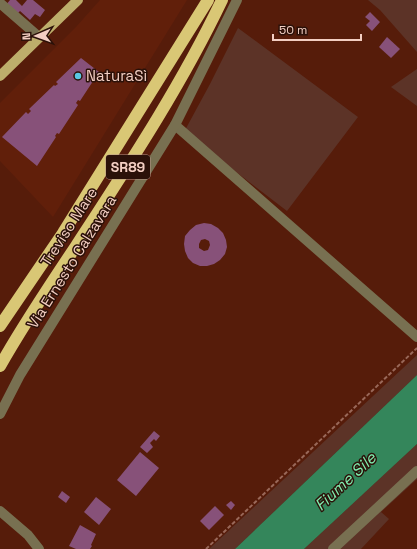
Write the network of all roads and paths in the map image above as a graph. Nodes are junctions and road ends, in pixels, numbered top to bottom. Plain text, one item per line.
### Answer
1 (78, 0) edge
2 (208, 0) edge
3 (222, 0) edge
4 (237, 0) edge
5 (0, 3) edge
6 (39, 37) junction
7 (0, 76) edge
8 (175, 125) junction
9 (0, 326) edge
10 (417, 337) edge
11 (417, 348) edge
12 (0, 366) edge
13 (0, 414) edge
14 (417, 471) edge
15 (0, 511) edge
16 (40, 549) edge
17 (206, 549) edge
18 (333, 549) edge

1 - 6 main road
2 - 9 highway, Treviso Mare / SR89
3 - 12 highway, Treviso Mare / SR89
4 - 8 street, Via Ernesto Calzavara
5 - 6 street
6 - 7 main road
8 - 10 street
8 - 13 street, Via Ernesto Calzavara
11 - 17 path
14 - 18 street
15 - 16 street

